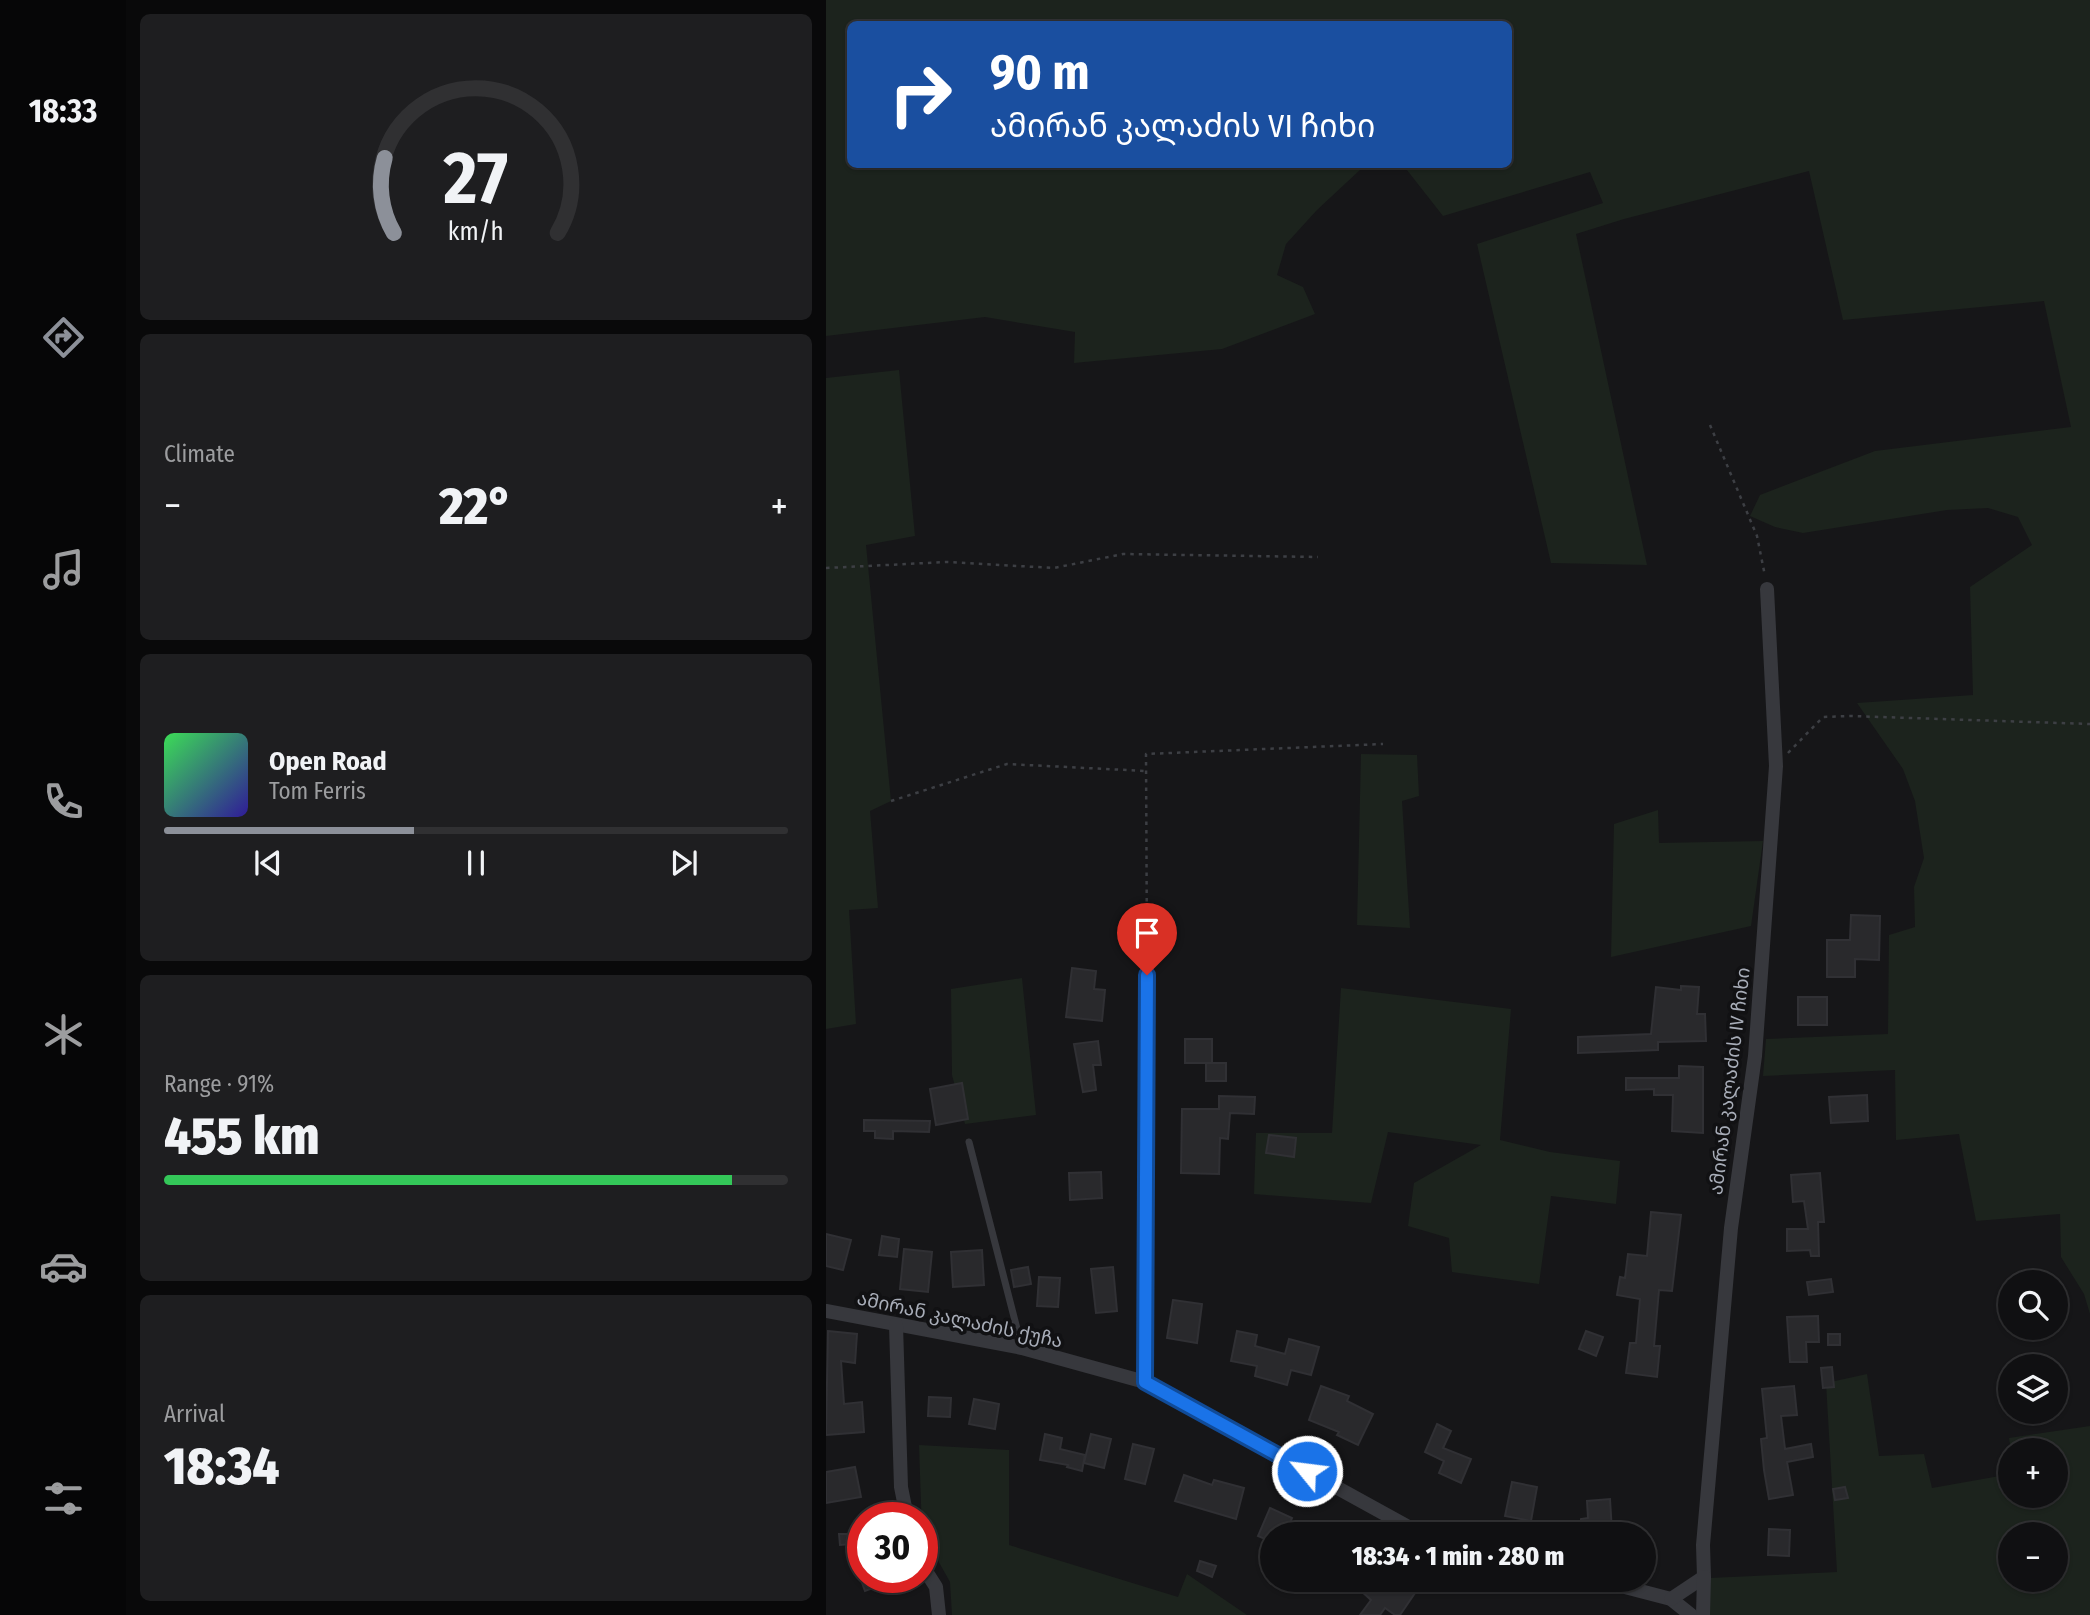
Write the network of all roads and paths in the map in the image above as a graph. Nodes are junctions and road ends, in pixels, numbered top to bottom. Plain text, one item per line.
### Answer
1 (1710, 425) dead end
2 (1318, 556) dead end
3 (826, 568) edge
4 (1767, 589) joint
5 (2090, 724) edge
6 (1383, 744) dead end
7 (1776, 766) junction
8 (1146, 771) junction
9 (891, 801) dead end
10 (1147, 975) joint
11 (969, 1142) dead end
12 (826, 1311) edge
13 (896, 1325) junction
14 (1022, 1348) junction
15 (1145, 1382) junction
16 (904, 1502) edge
17 (1399, 1522) edge
18 (1704, 1577) junction
19 (1644, 1592) edge
20 (937, 1593) edge
21 (1671, 1599) junction
22 (939, 1615) edge
23 (1691, 1615) edge
24 (1703, 1615) edge

1 - 4 path
2 - 3 path
4 - 7 street, ამირან კალაძის IV ჩიხი
5 - 7 path
6 - 8 path
7 - 18 street, ამირან კალაძის IV ჩიხი
8 - 9 path
8 - 10 path
10 - 15 street
11 - 14 lane
12 - 13 street, ამირან კალაძის ქუჩა
13 - 14 street, ამირან კალაძის ქუჩა
13 - 16 street
14 - 15 street, ამირან კალაძის ქუჩა
15 - 17 street, ამირან კალაძის ქუჩა
18 - 21 street
18 - 24 street, ამირან კალაძის IV ჩიხი
19 - 21 street
20 - 22 street
21 - 23 street

